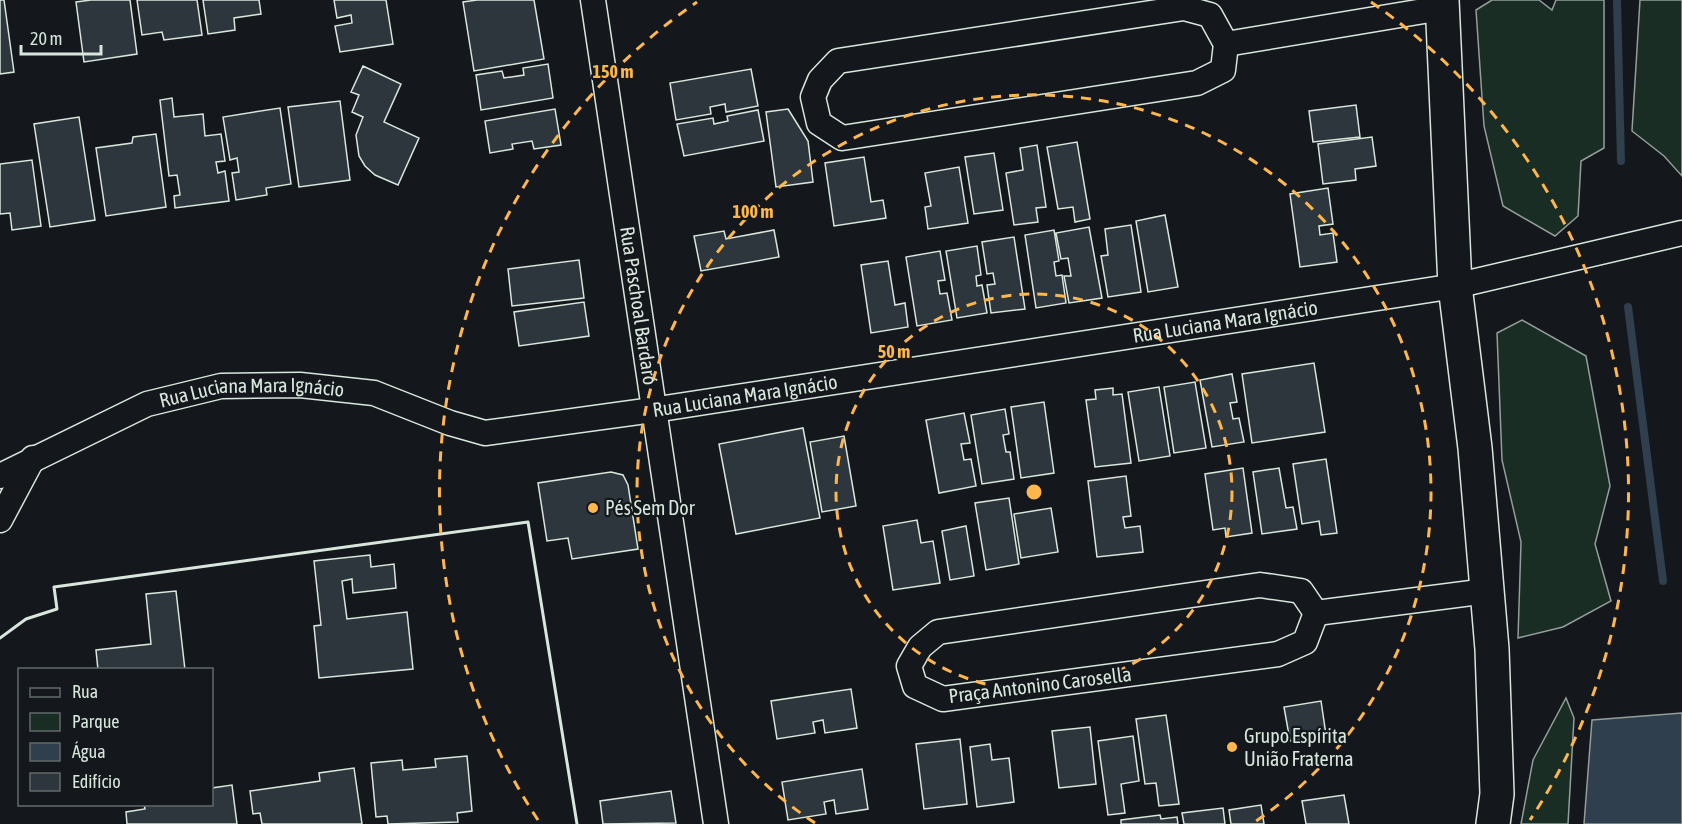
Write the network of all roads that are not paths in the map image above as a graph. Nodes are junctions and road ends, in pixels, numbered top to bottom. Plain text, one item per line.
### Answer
1 (593, 0) edge
2 (1442, 4) edge
3 (1226, 44) junction
4 (1682, 233) edge
5 (1455, 286) junction
6 (653, 410) junction
7 (33, 458) junction
8 (0, 476) edge
9 (0, 520) edge
10 (1487, 591) junction
11 (1316, 613) junction
12 (716, 824) edge
13 (1493, 824) edge

1 - 6 street, Rua Paschoal Bardaró
2 - 3 street
2 - 5 main road
3 - 3 street
4 - 5 street, Rua Luciana Mara Ignácio
5 - 6 street, Rua Luciana Mara Ignácio
5 - 10 main road
6 - 7 street, Rua Luciana Mara Ignácio
6 - 12 street, Rua Paschoal Bardaró
7 - 8 street, Rua Luciana Mara Ignácio
7 - 9 street
10 - 11 street
10 - 13 main road
11 - 11 street, Praça Antonino Carosella

